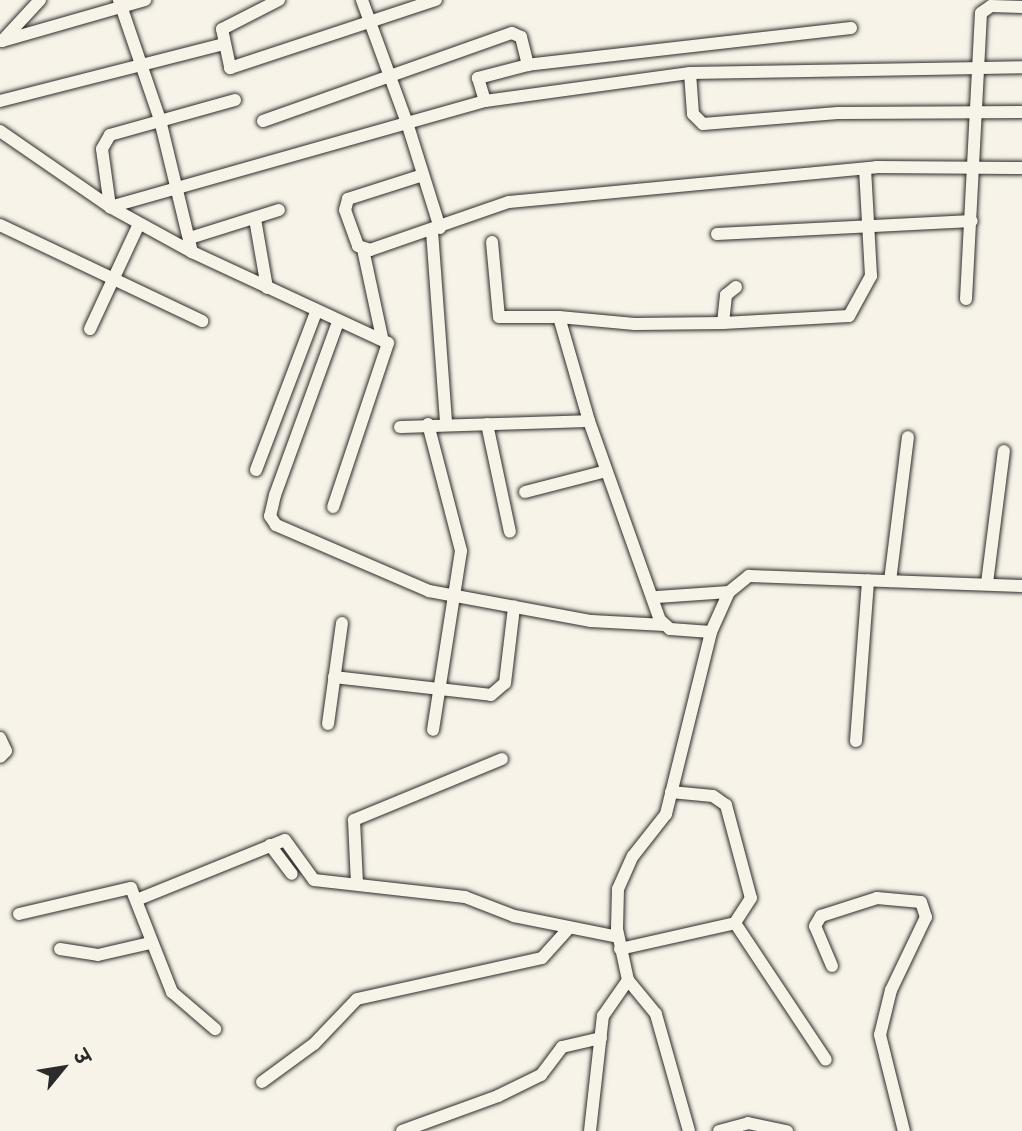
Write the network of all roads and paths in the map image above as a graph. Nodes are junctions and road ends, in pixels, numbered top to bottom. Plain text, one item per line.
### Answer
1 (40, 0) edge
2 (145, 0) edge
3 (279, 0) edge
4 (362, 0) edge
5 (436, 0) edge
6 (120, 4) edge
7 (1022, 7) edge
8 (370, 24) junction
9 (851, 29) dead end
10 (1, 42) edge
11 (224, 44) junction
12 (140, 61) junction
13 (528, 65) junction
14 (978, 66) junction
15 (1022, 67) edge
16 (690, 73) junction
17 (390, 79) junction
18 (235, 100) dead end
19 (0, 101) edge
20 (485, 101) junction
21 (978, 110) junction
22 (1022, 112) edge
23 (160, 120) junction
24 (263, 121) dead end
25 (407, 123) junction
26 (0, 131) edge
27 (976, 166) junction
28 (1022, 168) edge
29 (865, 169) junction
30 (423, 174) junction
31 (178, 183) junction
32 (110, 207) junction
33 (279, 210) dead end
34 (255, 219) junction
35 (972, 221) junction
36 (139, 224) junction
37 (0, 225) edge
38 (868, 227) junction
39 (436, 229) junction
40 (717, 234) dead end
41 (193, 237) junction
42 (492, 242) dead end
43 (363, 249) junction
44 (192, 253) junction
45 (117, 277) junction
46 (736, 287) dead end
47 (267, 288) junction
48 (966, 299) dead end
49 (316, 312) junction
50 (559, 317) junction
51 (202, 321) dead end
52 (338, 322) junction
53 (723, 323) junction
54 (90, 329) dead end
55 (382, 338) junction
56 (446, 421) junction
57 (589, 421) junction
58 (428, 424) junction
59 (487, 424) junction
60 (400, 427) dead end
61 (908, 437) dead end
62 (1004, 451) dead end
63 (256, 470) dead end
64 (606, 471) junction
65 (525, 492) dead end
66 (333, 507) dead end
67 (510, 532) dead end
68 (868, 580) junction
69 (890, 580) junction
70 (987, 583) junction
71 (1022, 586) edge
72 (729, 592) junction
73 (456, 597) junction
74 (657, 597) junction
75 (514, 607) junction
76 (342, 623) dead end
77 (665, 625) junction
78 (711, 632) junction
79 (334, 677) junction
80 (438, 690) junction
81 (328, 724) dead end
82 (433, 730) dead end
83 (0, 738) edge
84 (856, 741) dead end
85 (0, 757) edge
86 (502, 759) dead end
87 (671, 792) junction
88 (357, 884) junction
89 (139, 899) junction
90 (19, 914) dead end
91 (735, 923) junction
92 (568, 929) junction
93 (150, 943) junction
94 (619, 943) junction
95 (60, 949) dead end
96 (832, 966) dead end
97 (628, 980) junction
98 (215, 1029) dead end
99 (601, 1038) junction
100 (826, 1060) dead end
101 (262, 1082) dead end
102 (402, 1131) edge
103 (590, 1131) edge
104 (689, 1131) edge
105 (719, 1131) edge
106 (788, 1131) edge
107 (904, 1131) edge

1 - 10 street
2 - 6 street
3 - 11 street
4 - 8 street
5 - 8 street
6 - 10 street
6 - 12 street
7 - 14 street
8 - 11 street
8 - 17 street
9 - 13 street
11 - 12 street
12 - 19 street
12 - 23 street
13 - 17 street
13 - 20 street
14 - 15 street
14 - 16 street
14 - 21 street
16 - 20 street
16 - 21 street
17 - 24 street
17 - 25 street
18 - 23 street
20 - 25 street
21 - 22 street
21 - 27 street
23 - 31 street
23 - 32 street
25 - 30 street
25 - 31 street
26 - 32 street
27 - 28 street
27 - 29 street
27 - 35 street
29 - 38 street
29 - 39 street
30 - 39 street
30 - 43 street
31 - 32 street
31 - 41 street
32 - 36 street
33 - 34 street
34 - 41 street
34 - 47 street
35 - 38 street
35 - 48 street
36 - 44 street
36 - 45 street
37 - 45 street
38 - 40 street
38 - 53 street
39 - 43 street
39 - 56 street
41 - 44 street
42 - 50 street
43 - 55 street
44 - 47 street
45 - 51 street
45 - 54 street
46 - 53 street
47 - 49 street
49 - 52 street
49 - 63 street
50 - 53 street
50 - 57 street
52 - 55 street
52 - 73 street
55 - 66 street
56 - 58 street
56 - 59 street
57 - 59 street
57 - 64 street
58 - 60 street
58 - 73 street
59 - 67 street
61 - 69 street
62 - 70 street
64 - 65 street
64 - 74 street
68 - 69 street
68 - 72 street
68 - 84 street
69 - 70 street
70 - 71 street
72 - 74 street
72 - 78 street
73 - 75 street
73 - 80 street
74 - 77 street
75 - 77 street
75 - 80 street
76 - 79 street
77 - 78 street
78 - 87 street
79 - 80 street
79 - 81 street
80 - 82 street
83 - 85 street
86 - 88 street
87 - 91 street
87 - 94 street
88 - 89 street
88 - 92 street
89 - 90 street
89 - 93 street
91 - 94 street
91 - 100 street
92 - 94 street
92 - 101 street
93 - 95 street
93 - 98 street
94 - 97 street
96 - 107 street
97 - 99 street
97 - 104 street
99 - 102 street
99 - 103 street
105 - 106 street

